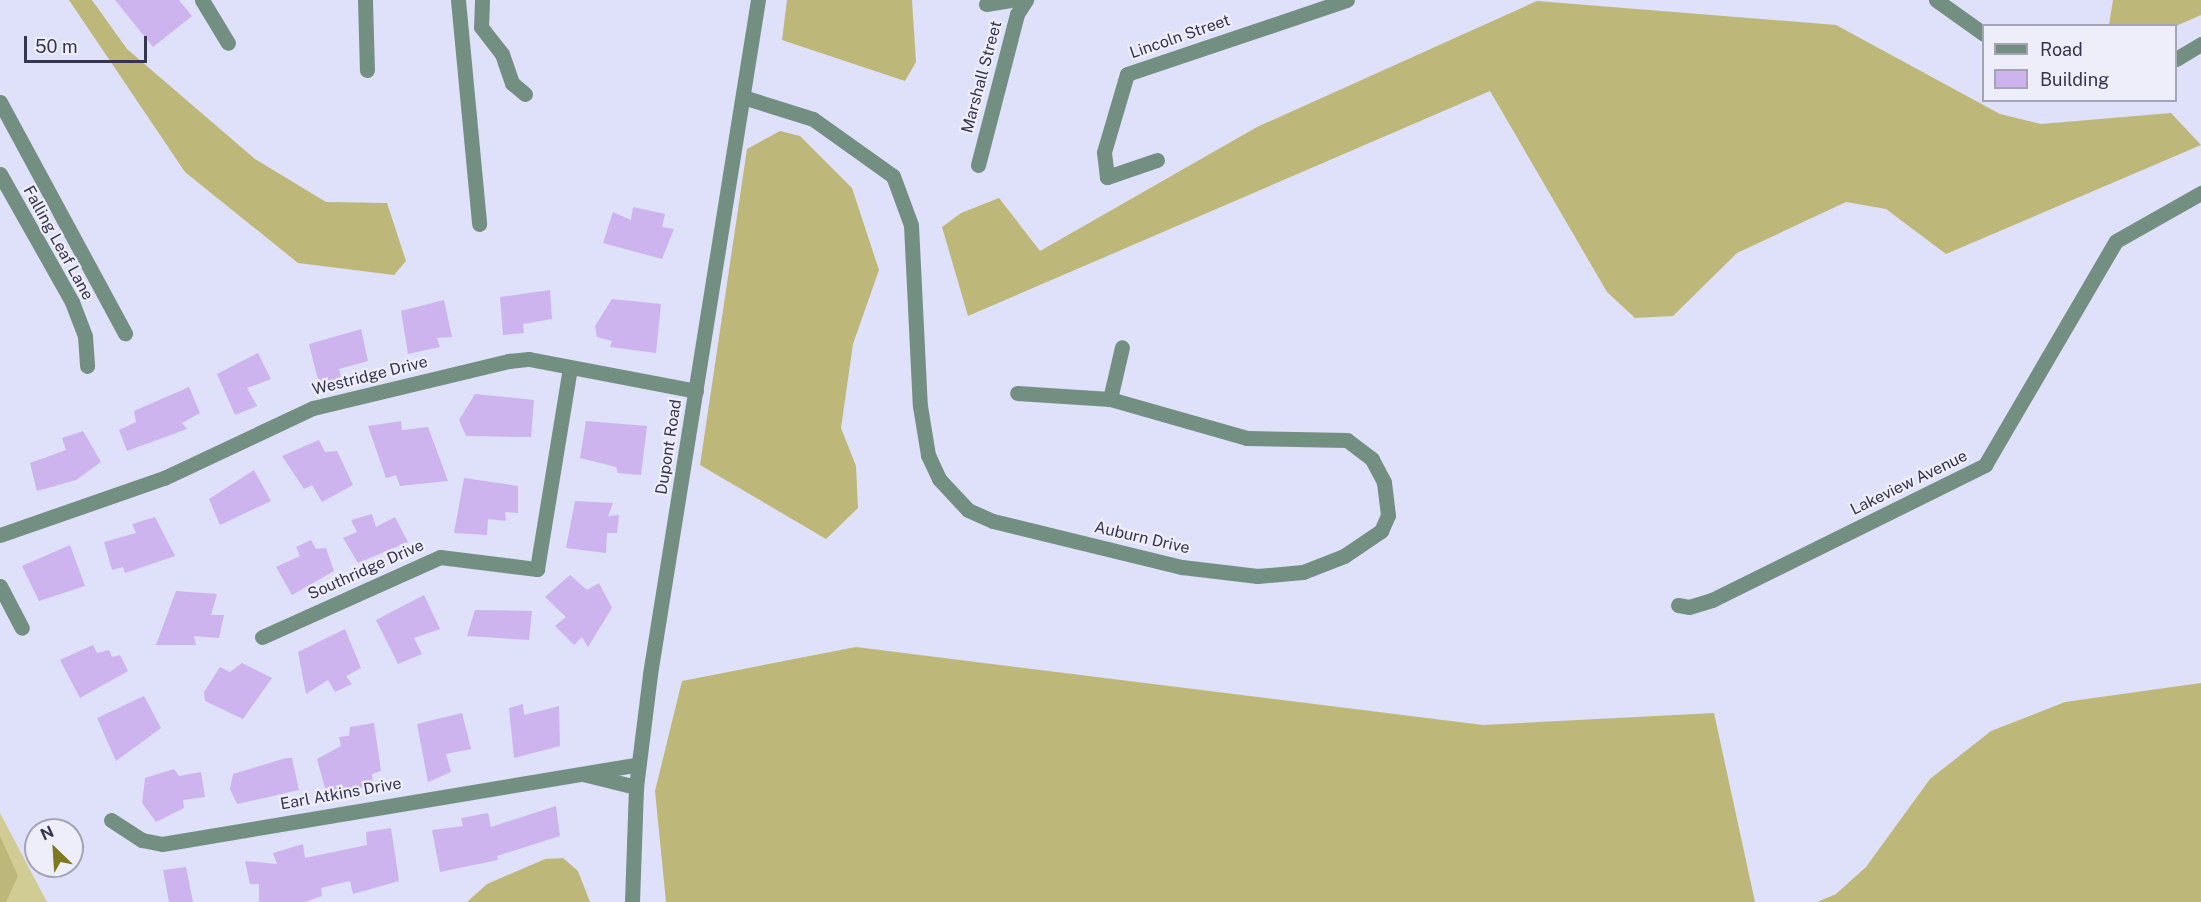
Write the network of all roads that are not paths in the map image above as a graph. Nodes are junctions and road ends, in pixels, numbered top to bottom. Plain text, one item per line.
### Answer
1 (202, 0) edge
2 (365, 0) edge
3 (458, 0) edge
4 (482, 0) edge
5 (758, 0) edge
6 (1011, 0) edge
7 (1026, 0) edge
8 (1347, 0) edge
9 (1936, 0) edge
10 (986, 4) dead end
11 (1982, 33) edge
12 (228, 44) dead end
13 (2201, 44) edge
14 (2177, 58) edge
15 (367, 70) dead end
16 (525, 94) dead end
17 (743, 97) junction
18 (0, 102) edge
19 (1157, 160) dead end
20 (978, 165) dead end
21 (0, 174) edge
22 (2201, 193) edge
23 (479, 224) dead end
24 (125, 333) dead end
25 (1122, 347) dead end
26 (87, 366) dead end
27 (570, 368) junction
28 (696, 391) junction
29 (1017, 393) dead end
30 (1110, 399) junction
31 (0, 535) edge
32 (0, 586) edge
33 (1678, 605) dead end
34 (22, 628) dead end
35 (262, 637) dead end
36 (638, 764) junction
37 (583, 774) junction
38 (636, 787) junction
39 (111, 820) dead end
40 (632, 902) edge

1 - 12 street
2 - 15 street
3 - 23 street
4 - 16 street
5 - 17 street, Dupont Road
6 - 10 street, Marshall Street
7 - 20 street, Marshall Street
8 - 19 street, Lincoln Street
9 - 11 street
13 - 14 street
17 - 28 street, Dupont Road
17 - 30 street, Auburn Drive
18 - 24 street
21 - 26 street, Falling Leaf Lane
22 - 33 street, Lakeview Avenue
25 - 30 street
27 - 28 street, Westridge Drive
27 - 31 street, Westridge Drive
27 - 35 street, Southridge Drive
28 - 36 street, Dupont Road
29 - 30 street, Auburn Drive
32 - 34 street
36 - 37 street, Earl Atkins Drive
36 - 38 street, Dupont Road
37 - 38 street, Earl Atkins Drive
37 - 39 street, Earl Atkins Drive
38 - 40 street, Dupont Road

